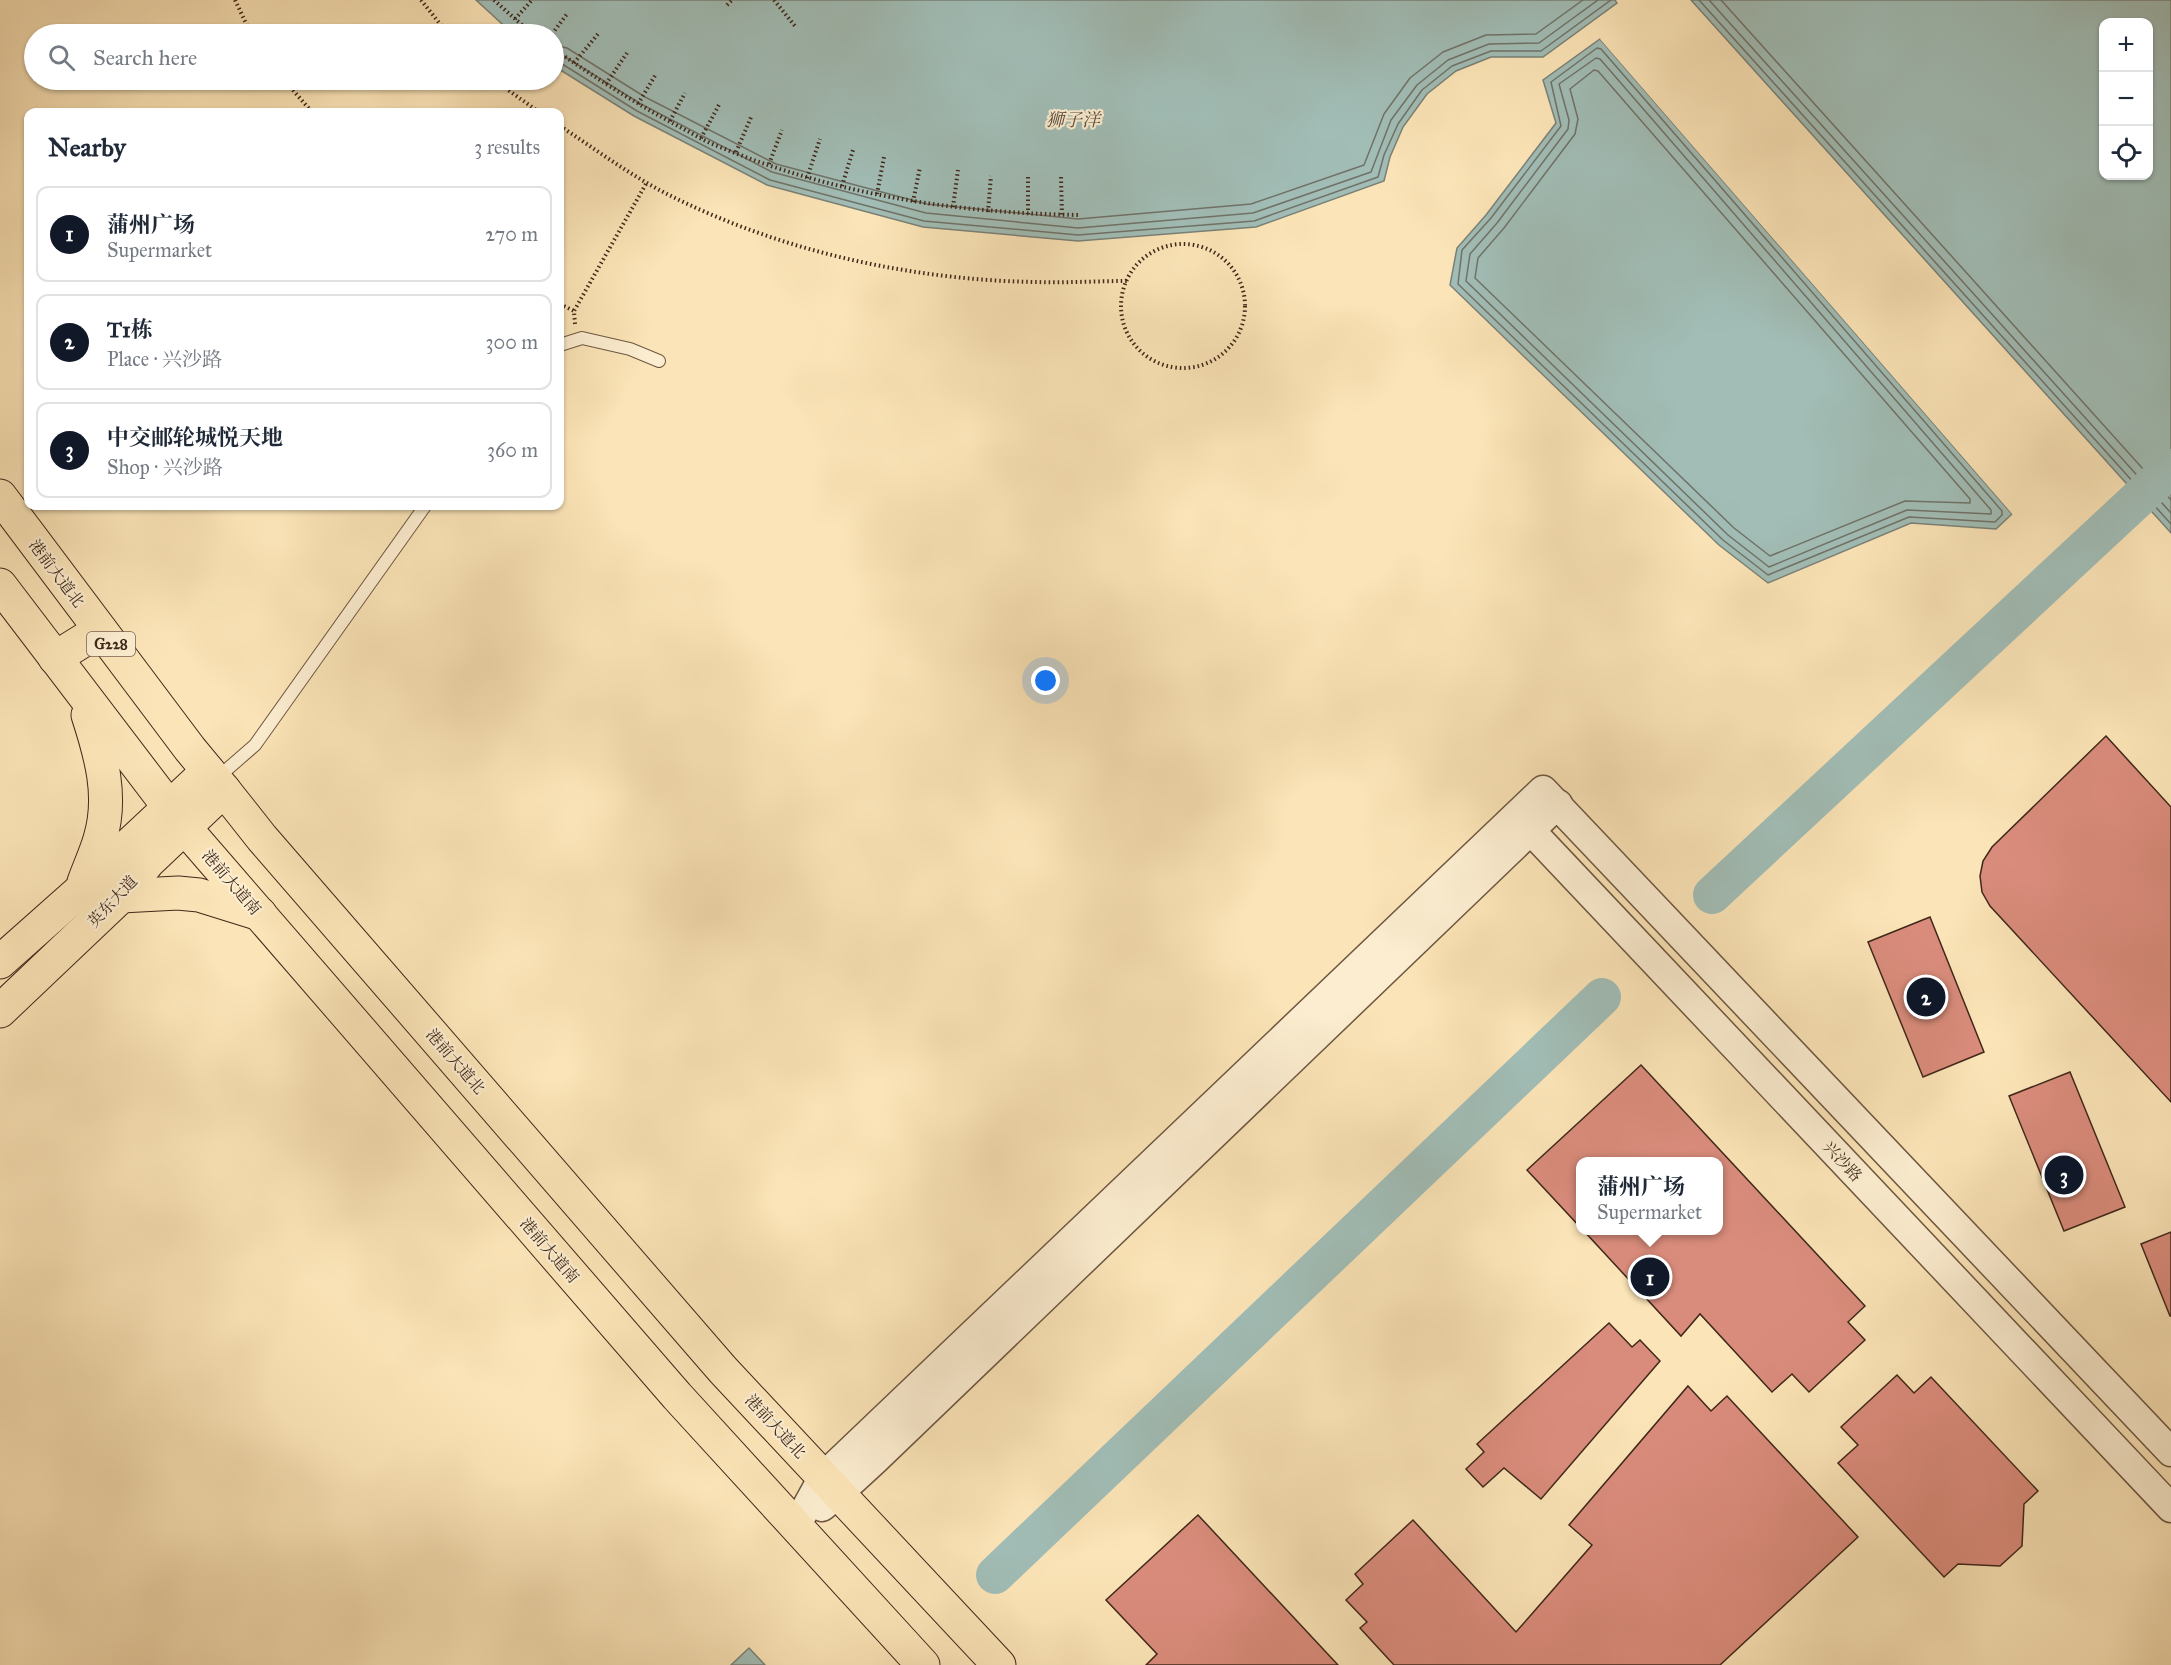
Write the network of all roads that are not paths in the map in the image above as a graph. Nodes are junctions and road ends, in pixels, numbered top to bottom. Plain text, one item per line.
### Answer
1 (564, 344) edge
2 (659, 361) dead end
3 (0, 496) edge
4 (422, 510) edge
5 (0, 585) edge
6 (100, 630) junction
7 (55, 658) junction
8 (82, 693) junction
9 (215, 780) junction
10 (177, 817) junction
11 (1523, 823) junction
12 (81, 890) junction
13 (121, 896) junction
14 (260, 914) junction
15 (348, 935) junction
16 (0, 962) edge
17 (308, 970) junction
18 (0, 1011) edge
19 (2171, 1452) edge
20 (830, 1486) junction
21 (2171, 1508) edge
22 (796, 1526) junction
23 (923, 1665) edge
24 (999, 1665) edge

1 - 2 lane
3 - 6 main road, 港前大道北 / G228
4 - 9 lane
5 - 7 main road
6 - 7 main road
6 - 9 main road, 港前大道北 / G228
7 - 8 main road
8 - 10 main road
8 - 12 main road
9 - 10 main road, 英东大道
9 - 15 main road, 港前大道北
10 - 12 main road, 英东大道
10 - 13 main road, 英东大道
10 - 14 main road, 港前大道南
11 - 19 street
11 - 20 street
11 - 21 street, 兴沙路
12 - 16 main road, 英东大道
13 - 14 main road
13 - 18 main road, 英东大道
14 - 17 main road, 港前大道南
15 - 17 main road
15 - 20 main road, 港前大道北
17 - 22 main road, 港前大道南
20 - 22 street
20 - 24 main road, 港前大道北
22 - 23 main road, 港前大道南

